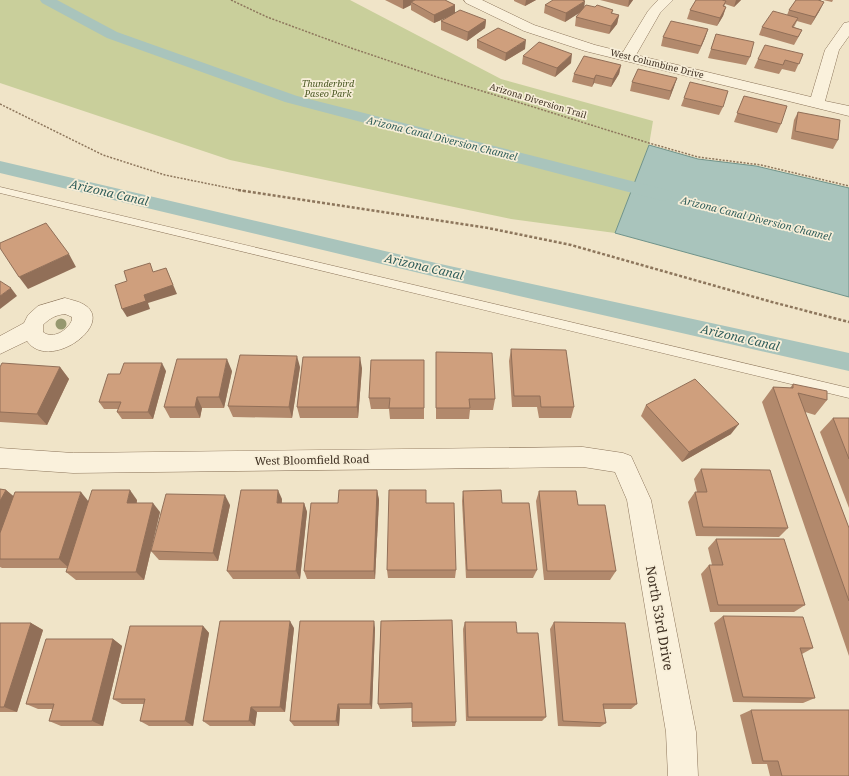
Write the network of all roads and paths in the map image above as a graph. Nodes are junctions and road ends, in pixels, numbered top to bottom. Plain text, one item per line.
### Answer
1 (231, 0) edge
2 (471, 0) edge
3 (666, 0) edge
4 (849, 26) edge
5 (627, 57) junction
6 (817, 103) junction
7 (0, 104) edge
8 (849, 111) edge
9 (849, 186) edge
10 (0, 190) edge
11 (849, 322) edge
12 (32, 328) dead end
13 (0, 346) edge
14 (849, 393) edge
15 (0, 458) edge
16 (623, 463) joint
17 (683, 776) edge

1 - 9 path, Arizona Diversion Trail
2 - 5 street, West Columbine Drive
3 - 5 street
4 - 6 street
5 - 6 street, West Columbine Drive
6 - 8 street, West Columbine Drive
7 - 11 path
10 - 14 lane
12 - 13 street
15 - 16 street, West Bloomfield Road
16 - 17 street, North 53rd Drive

